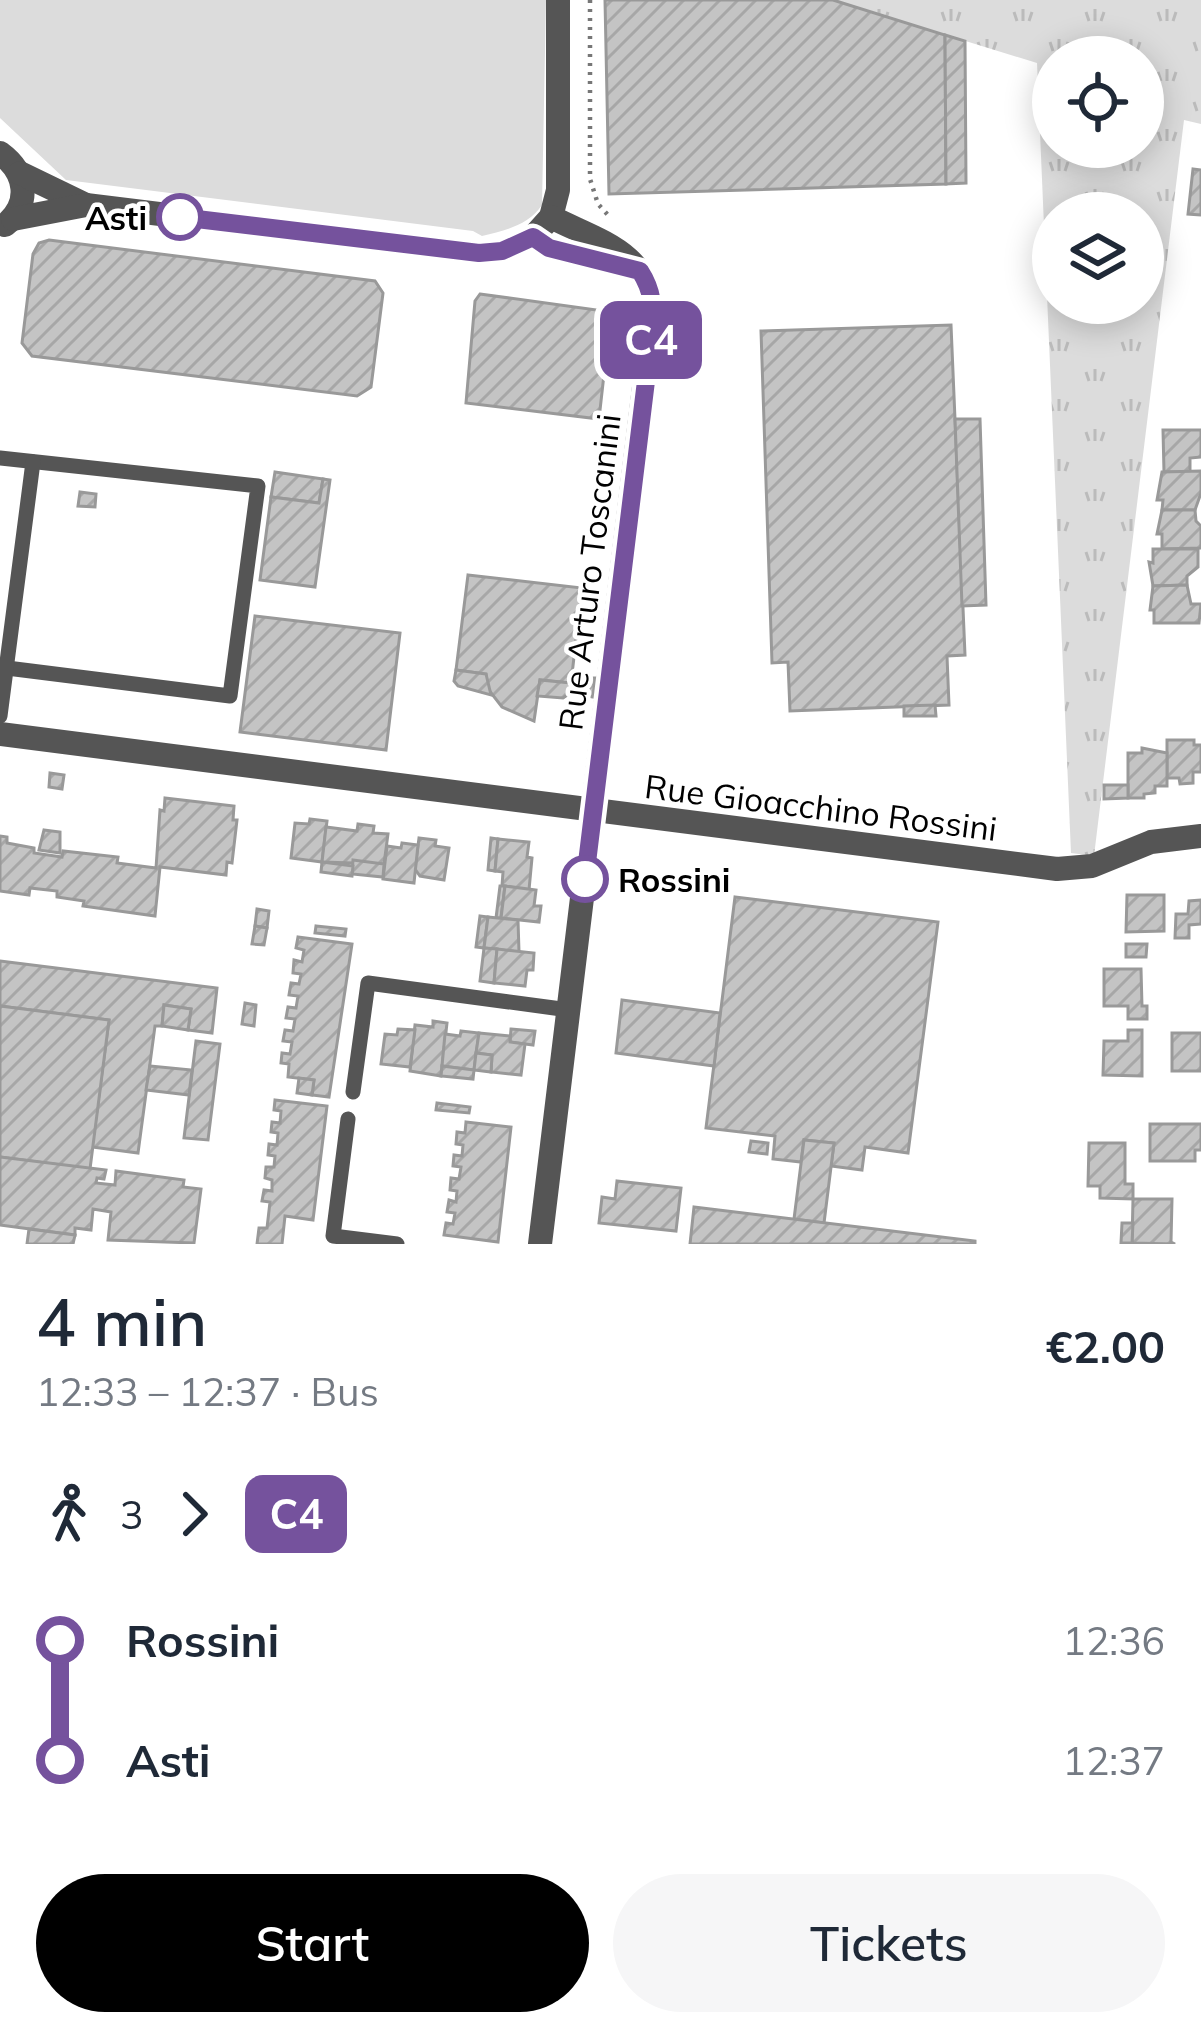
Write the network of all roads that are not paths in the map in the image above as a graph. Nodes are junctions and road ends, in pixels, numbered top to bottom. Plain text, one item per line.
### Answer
1 (558, 0) edge
2 (0, 153) edge
3 (20, 173) junction
4 (86, 205) junction
5 (551, 217) junction
6 (7, 224) edge
7 (533, 237) junction
8 (640, 271) junction
9 (0, 458) edge
10 (33, 462) junction
11 (7, 668) junction
12 (0, 716) edge
13 (0, 734) edge
14 (593, 812) junction
15 (1201, 836) edge
16 (569, 1010) junction
17 (353, 1092) dead end
18 (348, 1119) dead end
19 (397, 1244) edge
20 (540, 1244) edge

1 - 5 street
2 - 3 street
3 - 4 street
3 - 6 street
4 - 6 street
4 - 7 street
5 - 7 street
5 - 8 street
7 - 8 street
8 - 14 street, Rue Arturo Toscanini
9 - 10 lane
10 - 11 lane
10 - 11 lane
11 - 12 lane
13 - 14 street, Rue Gioacchino Rossini
14 - 15 street, Rue Gioacchino Rossini
14 - 16 street, Rue Arturo Toscanini
16 - 17 lane
16 - 20 street, Rue Arturo Toscanini
18 - 19 lane

